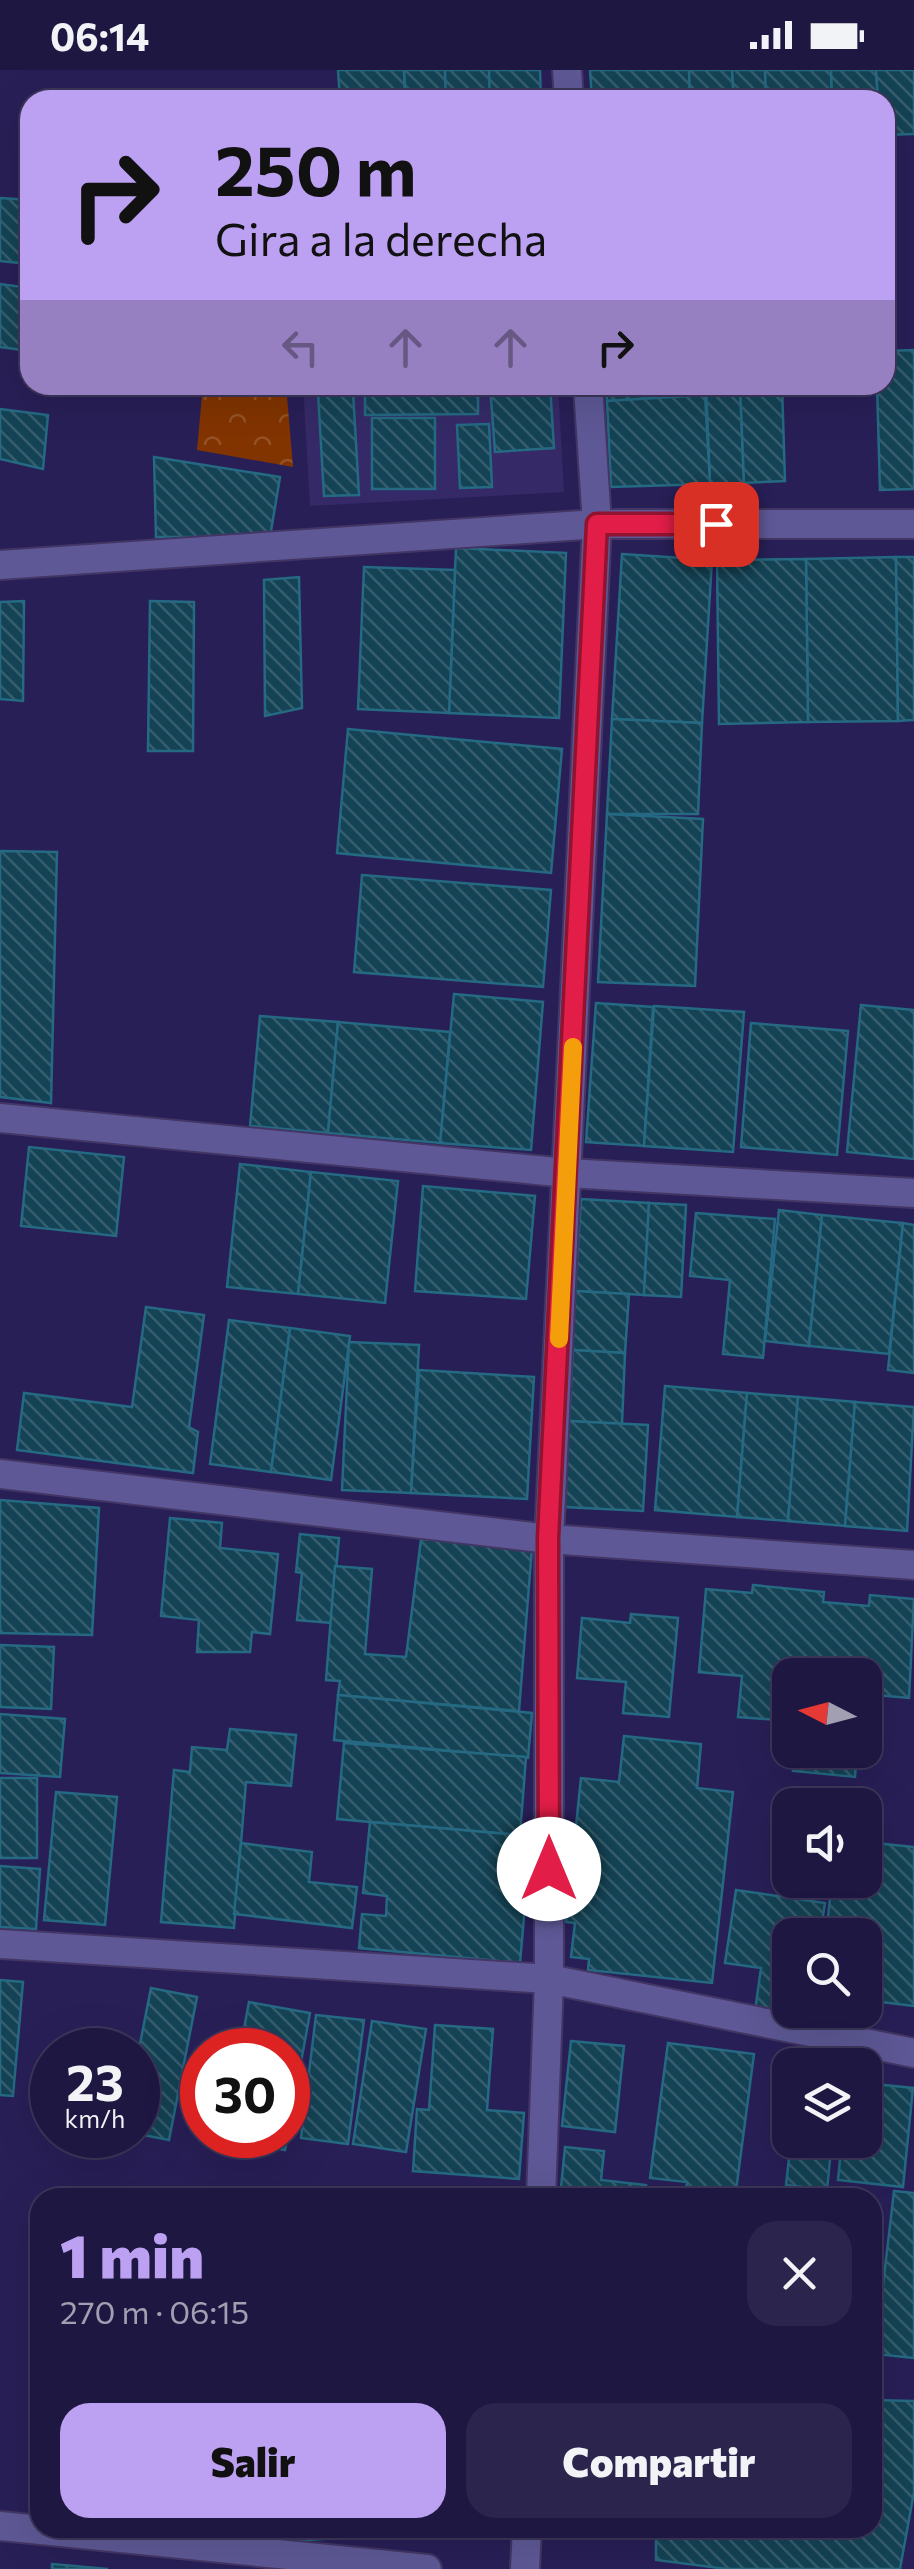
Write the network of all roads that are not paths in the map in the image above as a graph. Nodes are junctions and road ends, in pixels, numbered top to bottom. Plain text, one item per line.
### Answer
1 (589, 395) edge
2 (597, 524) junction
3 (914, 524) edge
4 (0, 565) edge
5 (0, 1118) edge
6 (567, 1173) junction
7 (914, 1192) edge
8 (0, 1474) edge
9 (548, 1538) junction
10 (914, 1564) edge
11 (0, 1944) edge
12 (550, 1979) junction
13 (914, 2053) edge
14 (540, 2188) edge
15 (0, 2526) edge
16 (30, 2529) edge
17 (119, 2538) edge
18 (527, 2538) edge
19 (427, 2569) edge
20 (526, 2569) edge

1 - 2 street
2 - 3 street
2 - 4 street
2 - 6 street
5 - 6 street
6 - 7 street
6 - 9 street
8 - 9 street
9 - 10 street
9 - 12 street
11 - 12 street
12 - 13 street
12 - 14 street
15 - 16 street
17 - 19 street
18 - 20 street

